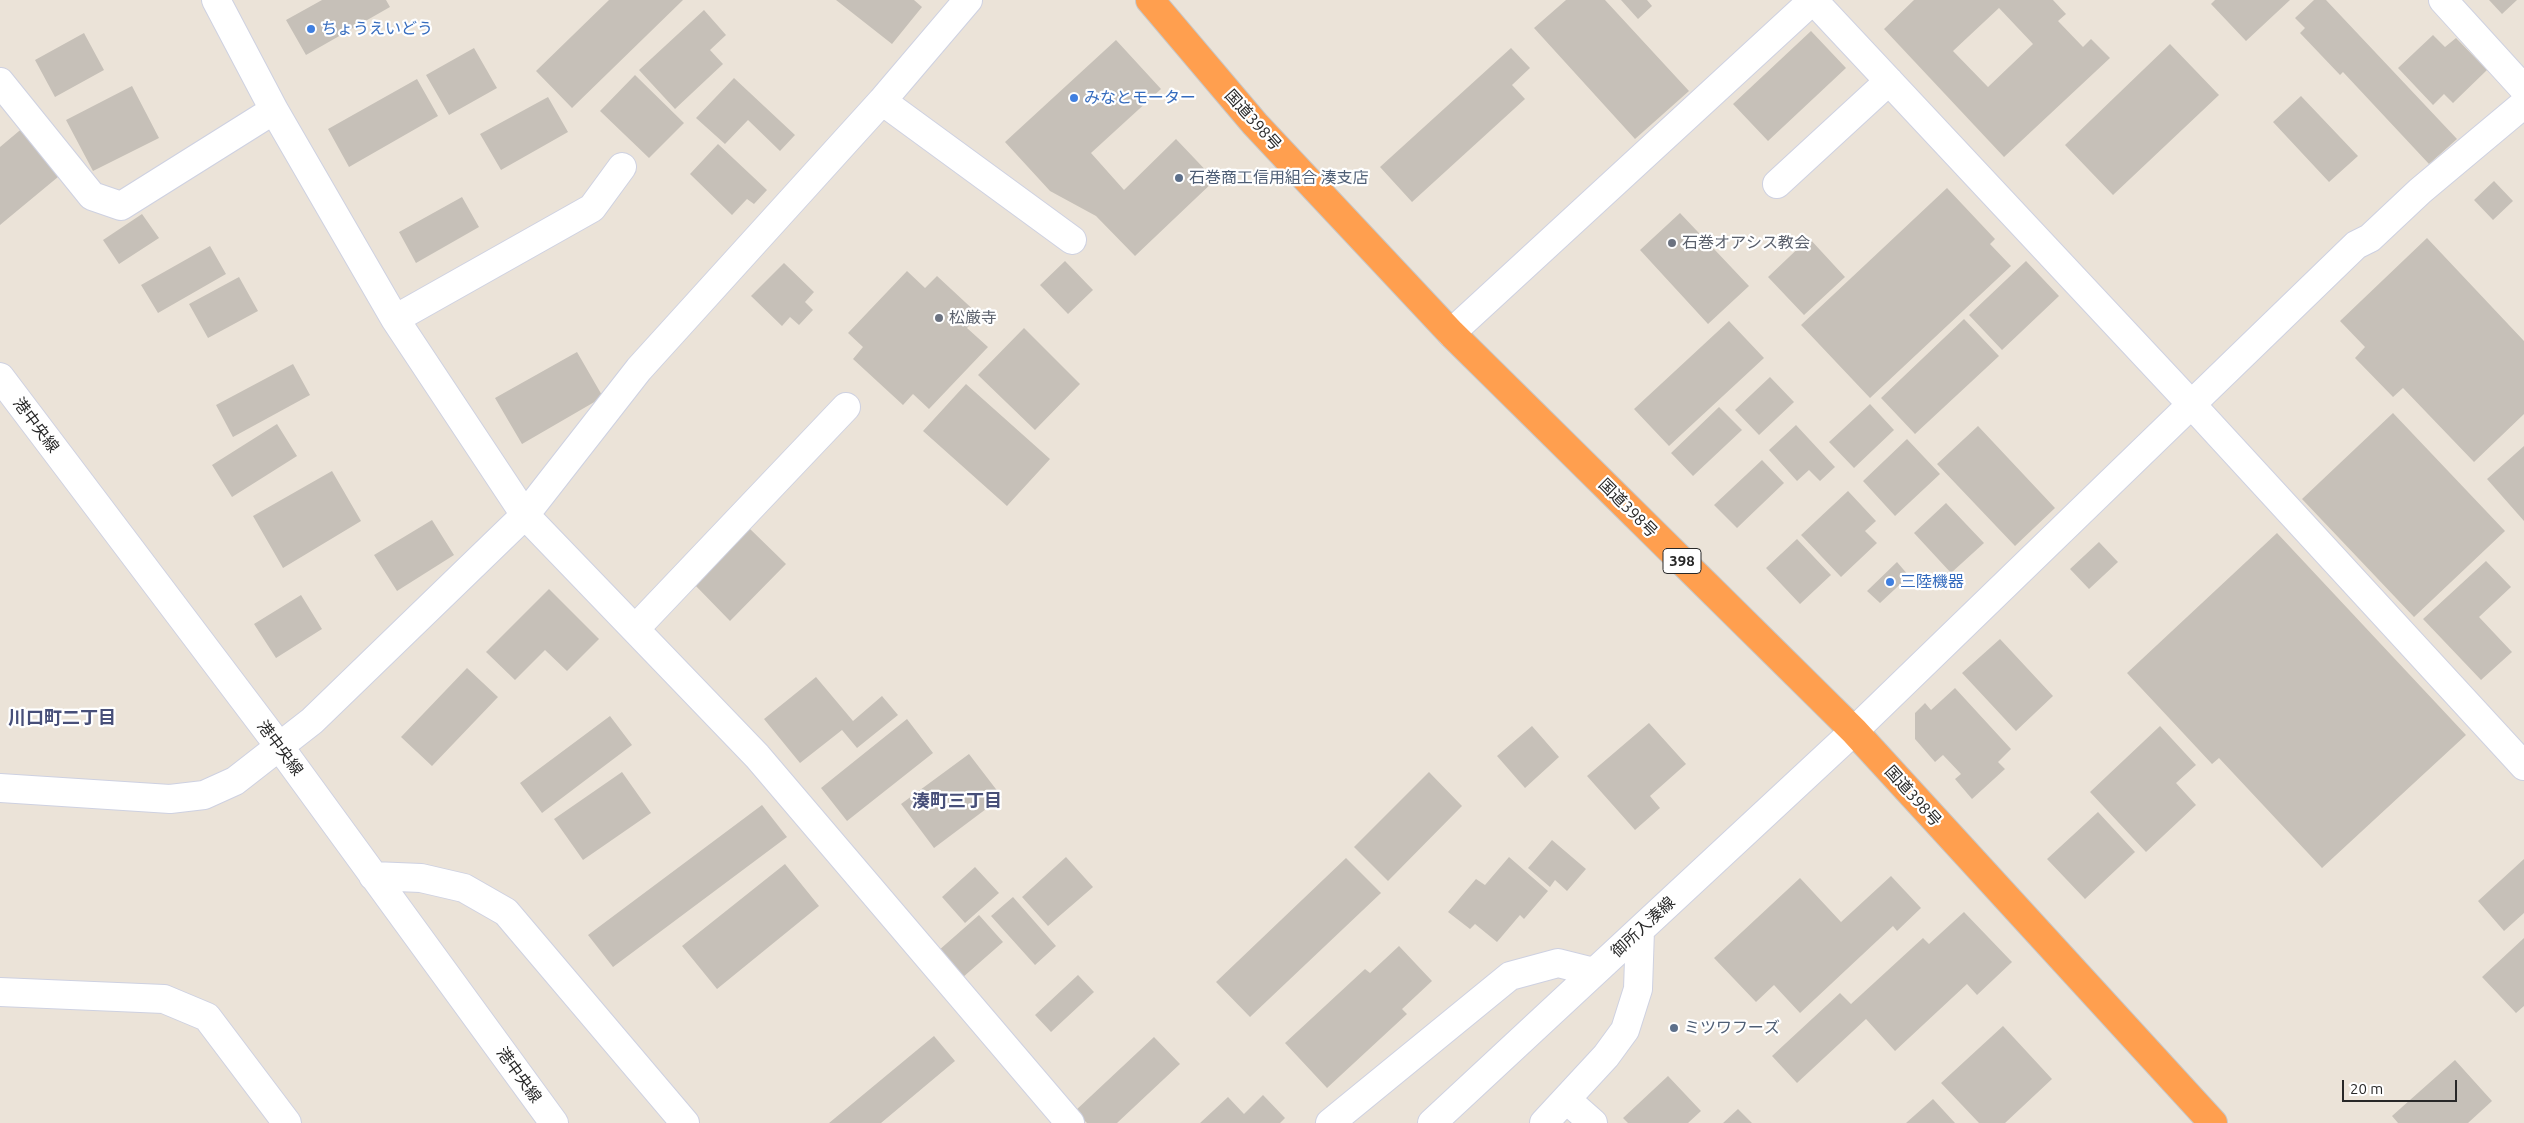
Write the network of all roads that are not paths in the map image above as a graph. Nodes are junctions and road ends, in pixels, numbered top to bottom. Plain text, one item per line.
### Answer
1 (216, 0) edge
2 (968, 0) edge
3 (1150, 0) edge
4 (1813, 0) edge
5 (2443, 0) edge
6 (1889, 81) junction
7 (0, 82) edge
8 (2524, 89) edge
9 (882, 101) junction
10 (2524, 104) edge
11 (274, 110) junction
12 (622, 167) dead end
13 (1777, 184) dead end
14 (1072, 240) dead end
15 (395, 319) junction
16 (1451, 333) junction
17 (0, 377) edge
18 (2192, 405) junction
19 (846, 407) dead end
20 (525, 515) junction
21 (634, 629) junction
22 (1854, 731) junction
23 (279, 746) junction
24 (2524, 766) edge
25 (0, 788) edge
26 (374, 876) junction
27 (1640, 930) junction
28 (1594, 972) junction
29 (0, 992) edge
30 (1567, 1100) junction
31 (287, 1123) edge
32 (554, 1123) edge
33 (685, 1123) edge
34 (1070, 1123) edge
35 (1330, 1123) edge
36 (1432, 1123) edge
37 (1544, 1123) edge
38 (1593, 1123) edge
39 (2213, 1123) edge

1 - 11 street
2 - 9 street
3 - 16 highway, 国道398号 / 398
4 - 6 street
4 - 16 street
5 - 8 street
6 - 13 street
6 - 18 street
7 - 11 street
9 - 14 street
9 - 20 street
10 - 18 street, 御所入湊線
11 - 15 street
12 - 15 street
15 - 20 street
16 - 22 highway, 国道398号 / 398
17 - 23 street, 港中央線
18 - 22 street, 御所入湊線
18 - 24 street
19 - 21 street
20 - 21 street
20 - 23 street
21 - 34 street
22 - 27 street, 御所入湊線
22 - 39 highway, 国道398号 / 398
23 - 25 street
23 - 26 street, 港中央線
26 - 32 street, 港中央線
26 - 33 street
27 - 28 street, 御所入湊線
27 - 30 street
28 - 35 street
28 - 36 street, 御所入湊線
29 - 31 street
30 - 37 street
30 - 38 street

